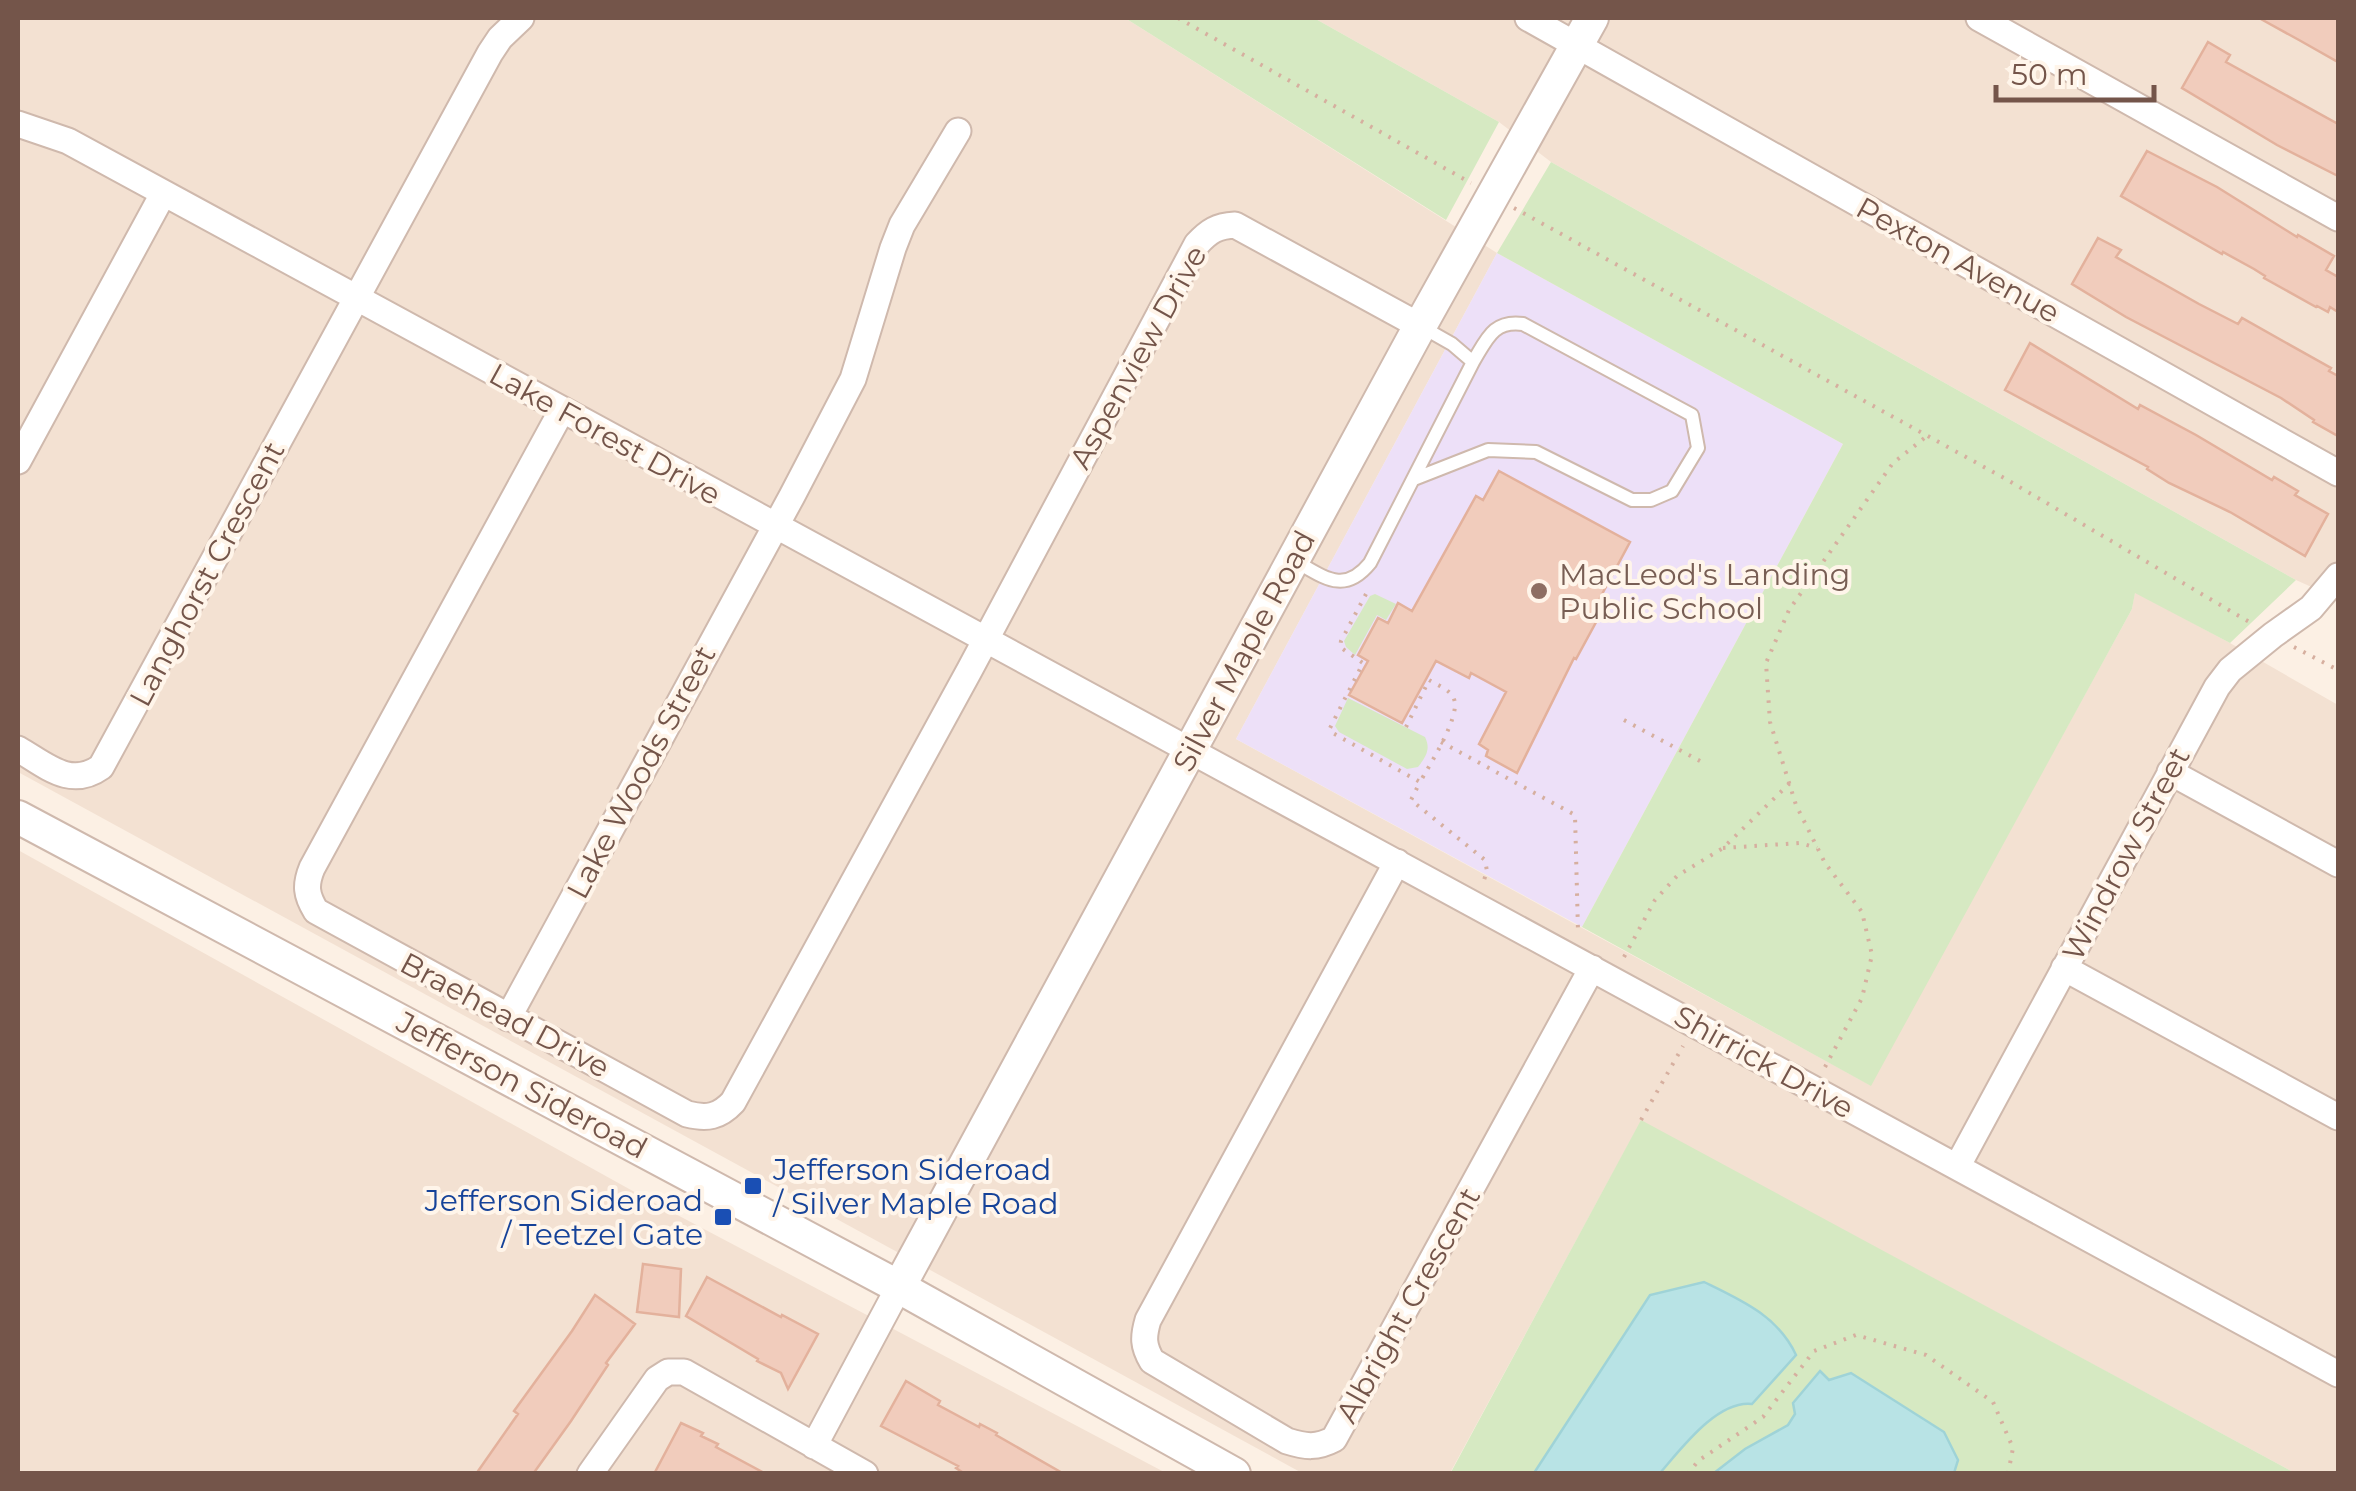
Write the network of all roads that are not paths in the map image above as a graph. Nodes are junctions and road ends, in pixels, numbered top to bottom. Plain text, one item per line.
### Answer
1 (521, 18) edge
2 (1528, 18) edge
3 (1979, 18) edge
4 (1584, 32) edge
5 (18, 124) edge
6 (958, 131) dead end
7 (163, 194) junction
8 (2338, 218) edge
9 (356, 298) junction
10 (1420, 326) junction
11 (1473, 362) junction
12 (562, 410) junction
13 (18, 461) edge
14 (2338, 473) edge
15 (1414, 478) junction
16 (774, 527) junction
17 (1293, 560) junction
18 (2338, 576) edge
19 (984, 640) junction
20 (18, 749) edge
21 (1190, 750) junction
22 (2170, 772) junction
23 (18, 818) edge
24 (1397, 862) junction
25 (2338, 864) edge
26 (1592, 968) junction
27 (2064, 968) junction
28 (508, 1018) junction
29 (2338, 1117) edge
30 (1957, 1167) junction
31 (899, 1286) junction
32 (2338, 1374) edge
33 (814, 1446) junction
34 (590, 1474) edge
35 (866, 1474) edge
36 (1234, 1474) edge

1 - 9 street, Langhorst Crescent
2 - 4 street, Pexton Avenue
3 - 8 street
4 - 10 street, Silver Maple Road
4 - 14 street, Pexton Avenue
5 - 7 street, Lake Forest Drive
6 - 16 street, Lake Woods Street
7 - 9 street, Lake Forest Drive
7 - 13 street
9 - 12 street, Lake Forest Drive
9 - 20 street, Langhorst Crescent
10 - 11 lane
10 - 17 street, Silver Maple Road
10 - 19 street, Aspenview Drive
11 - 15 lane
11 - 15 lane
12 - 16 street, Lake Forest Drive
12 - 28 street, Braehead Drive
15 - 17 lane
16 - 19 street, Lake Forest Drive
16 - 28 street, Lake Woods Street
17 - 21 street, Silver Maple Road
18 - 22 street, Windrow Street
19 - 21 street, Lake Forest Drive
19 - 28 street, Braehead Drive
21 - 24 street, Shirrick Drive
21 - 31 street, Silver Maple Road
22 - 25 street
22 - 27 street, Windrow Street
23 - 31 street, Jefferson Sideroad
24 - 26 street, Shirrick Drive
24 - 26 street, Albright Crescent
26 - 30 street, Shirrick Drive
27 - 29 street
27 - 30 street, Windrow Street
30 - 32 street, Shirrick Drive
31 - 33 street
31 - 36 street, Jefferson Sideroad
33 - 34 street
33 - 35 street

